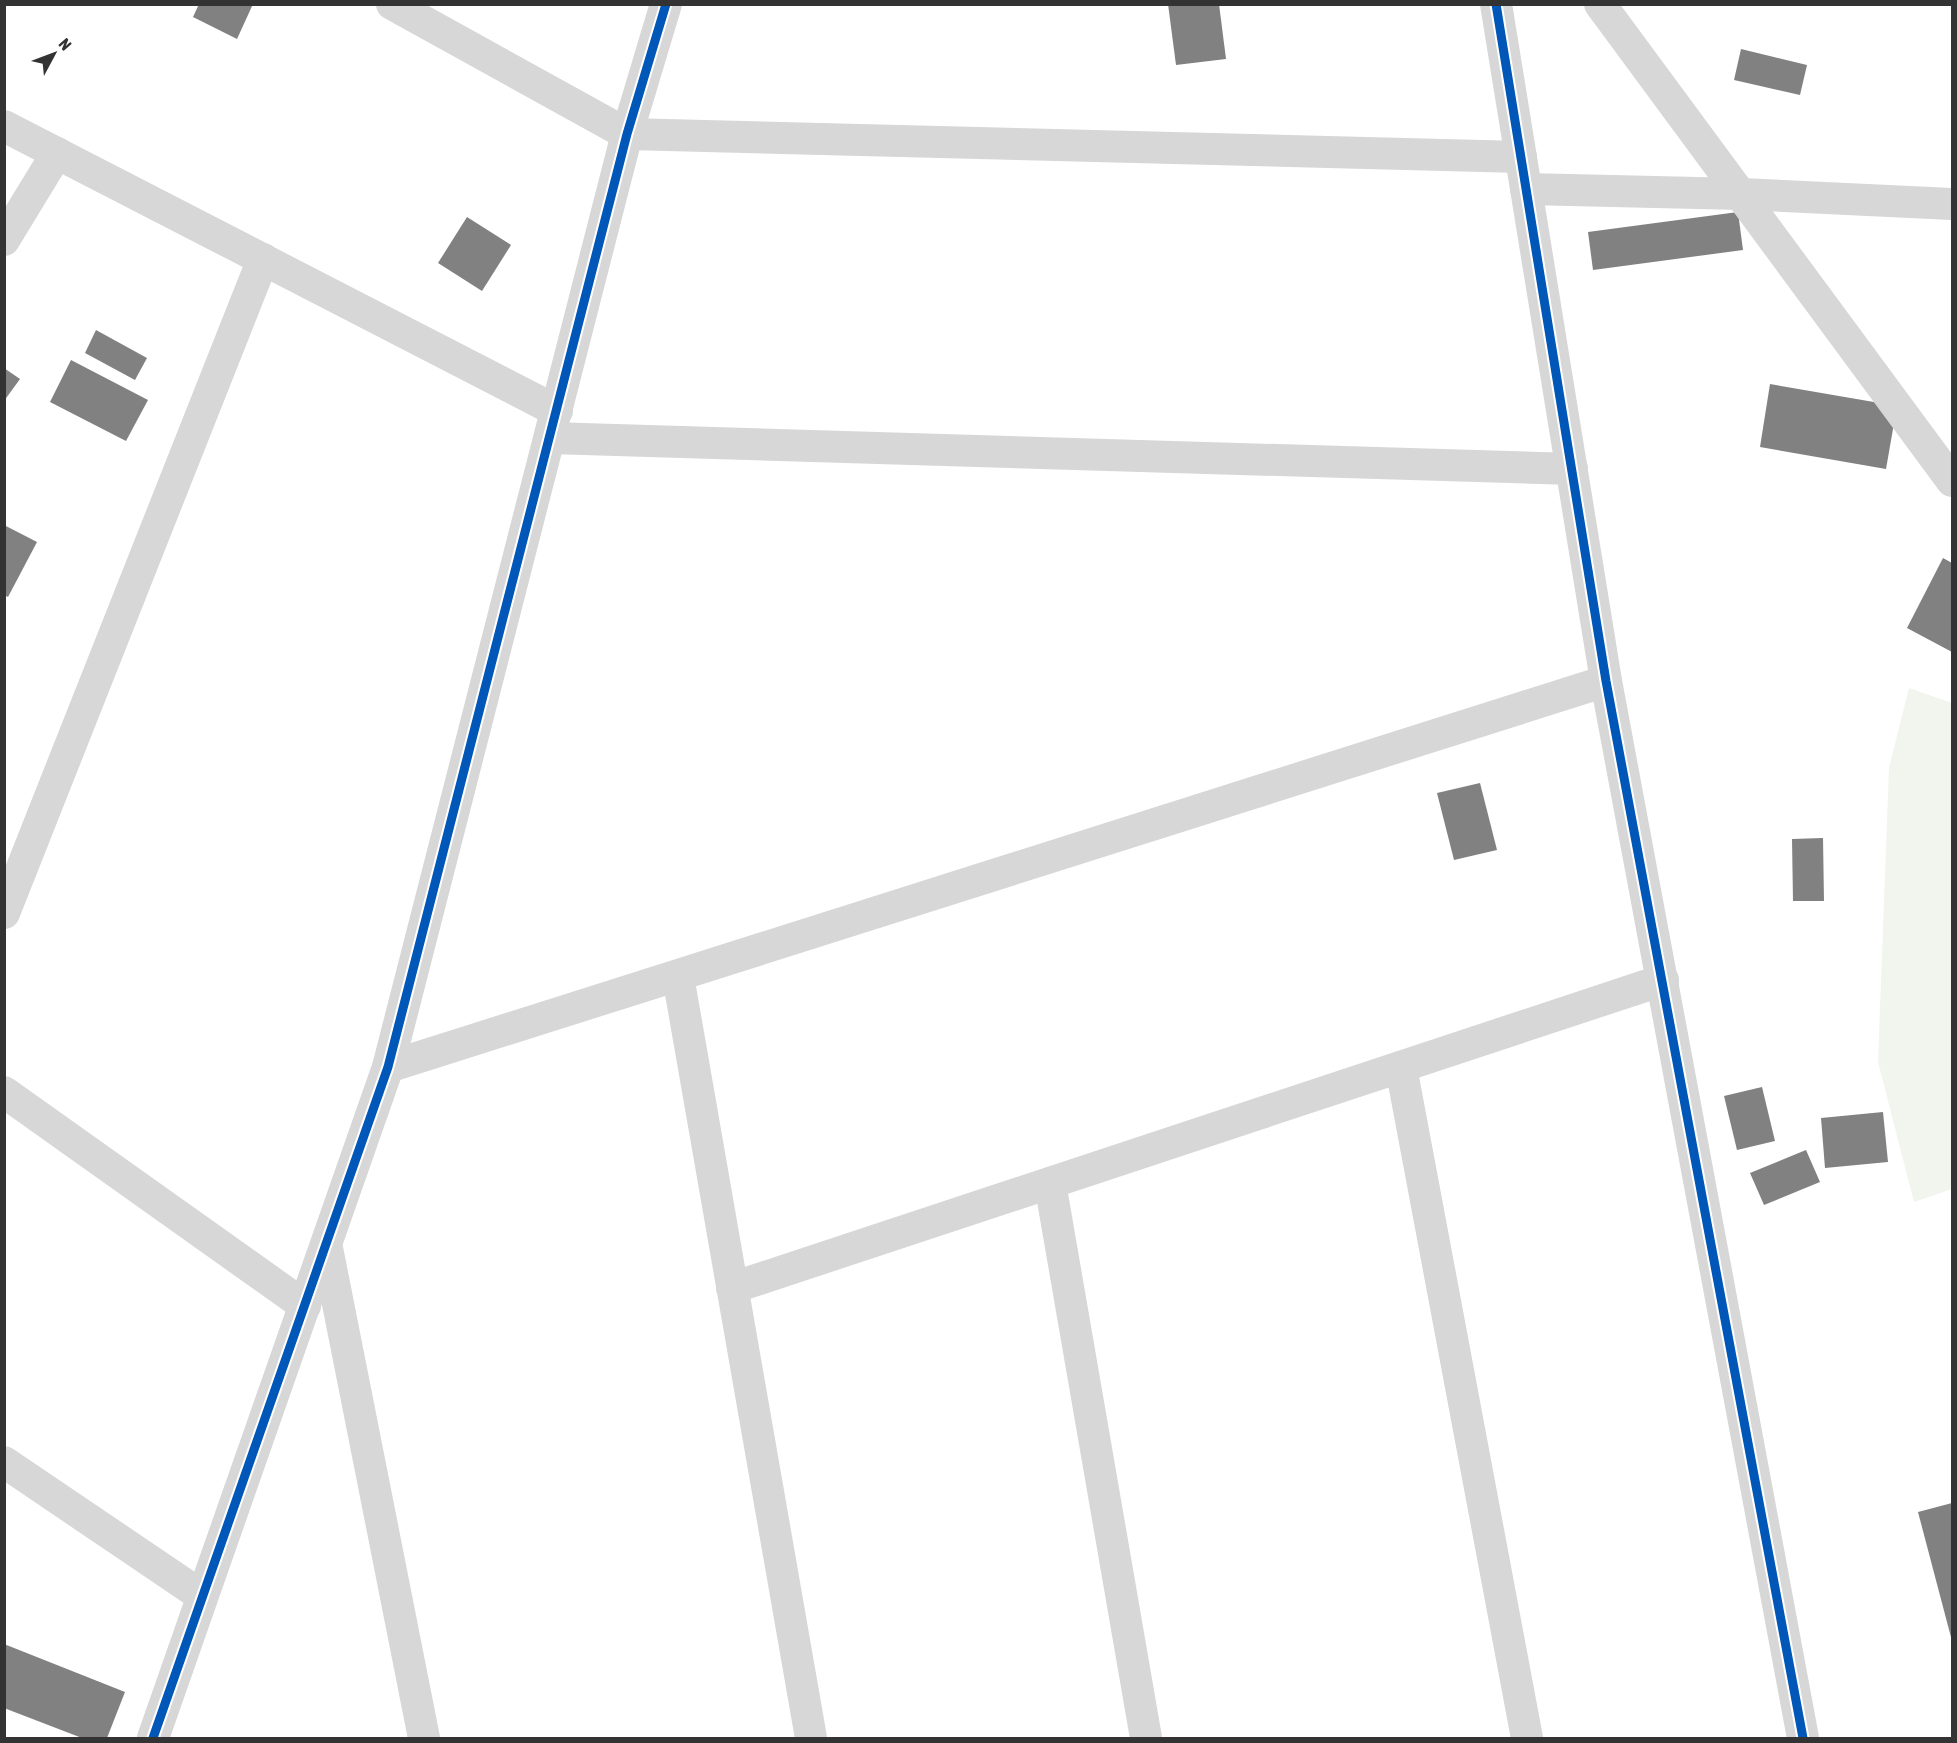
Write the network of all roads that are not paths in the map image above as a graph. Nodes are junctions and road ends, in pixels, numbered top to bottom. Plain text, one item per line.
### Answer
1 (392, 4) edge
2 (666, 4) edge
3 (1496, 4) edge
4 (1600, 4) edge
5 (4, 126) edge
6 (627, 134) junction
7 (57, 153) junction
8 (1521, 157) junction
9 (1526, 189) junction
10 (1741, 194) junction
11 (1953, 204) edge
12 (4, 240) edge
13 (263, 259) junction
14 (553, 424) junction
15 (1572, 469) junction
16 (1953, 481) edge
17 (1606, 681) junction
18 (4, 913) edge
19 (678, 976) junction
20 (1663, 980) junction
21 (388, 1067) junction
22 (1401, 1067) junction
23 (4, 1092) edge
24 (1050, 1183) junction
25 (327, 1247) junction
26 (732, 1288) junction
27 (305, 1306) junction
28 (4, 1462) edge
29 (202, 1596) junction
30 (153, 1738) edge
31 (424, 1738) edge
32 (812, 1738) edge
33 (1146, 1738) edge
34 (1527, 1738) edge
35 (1803, 1738) edge

1 - 6 street
2 - 6 street
3 - 8 street
4 - 10 street
5 - 7 street
6 - 8 street
6 - 14 street
7 - 12 street
7 - 13 street
8 - 9 street
9 - 10 street
9 - 15 street
10 - 11 street
10 - 16 street
13 - 14 street
13 - 18 street
14 - 15 street
14 - 21 street
15 - 17 street
17 - 19 street
17 - 20 street
19 - 21 street
19 - 26 street
20 - 22 street
20 - 35 street
21 - 25 street
22 - 24 street
22 - 34 street
23 - 27 street
24 - 26 street
24 - 33 street
25 - 27 street
25 - 31 street
26 - 32 street
27 - 29 street
28 - 29 street
29 - 30 street

